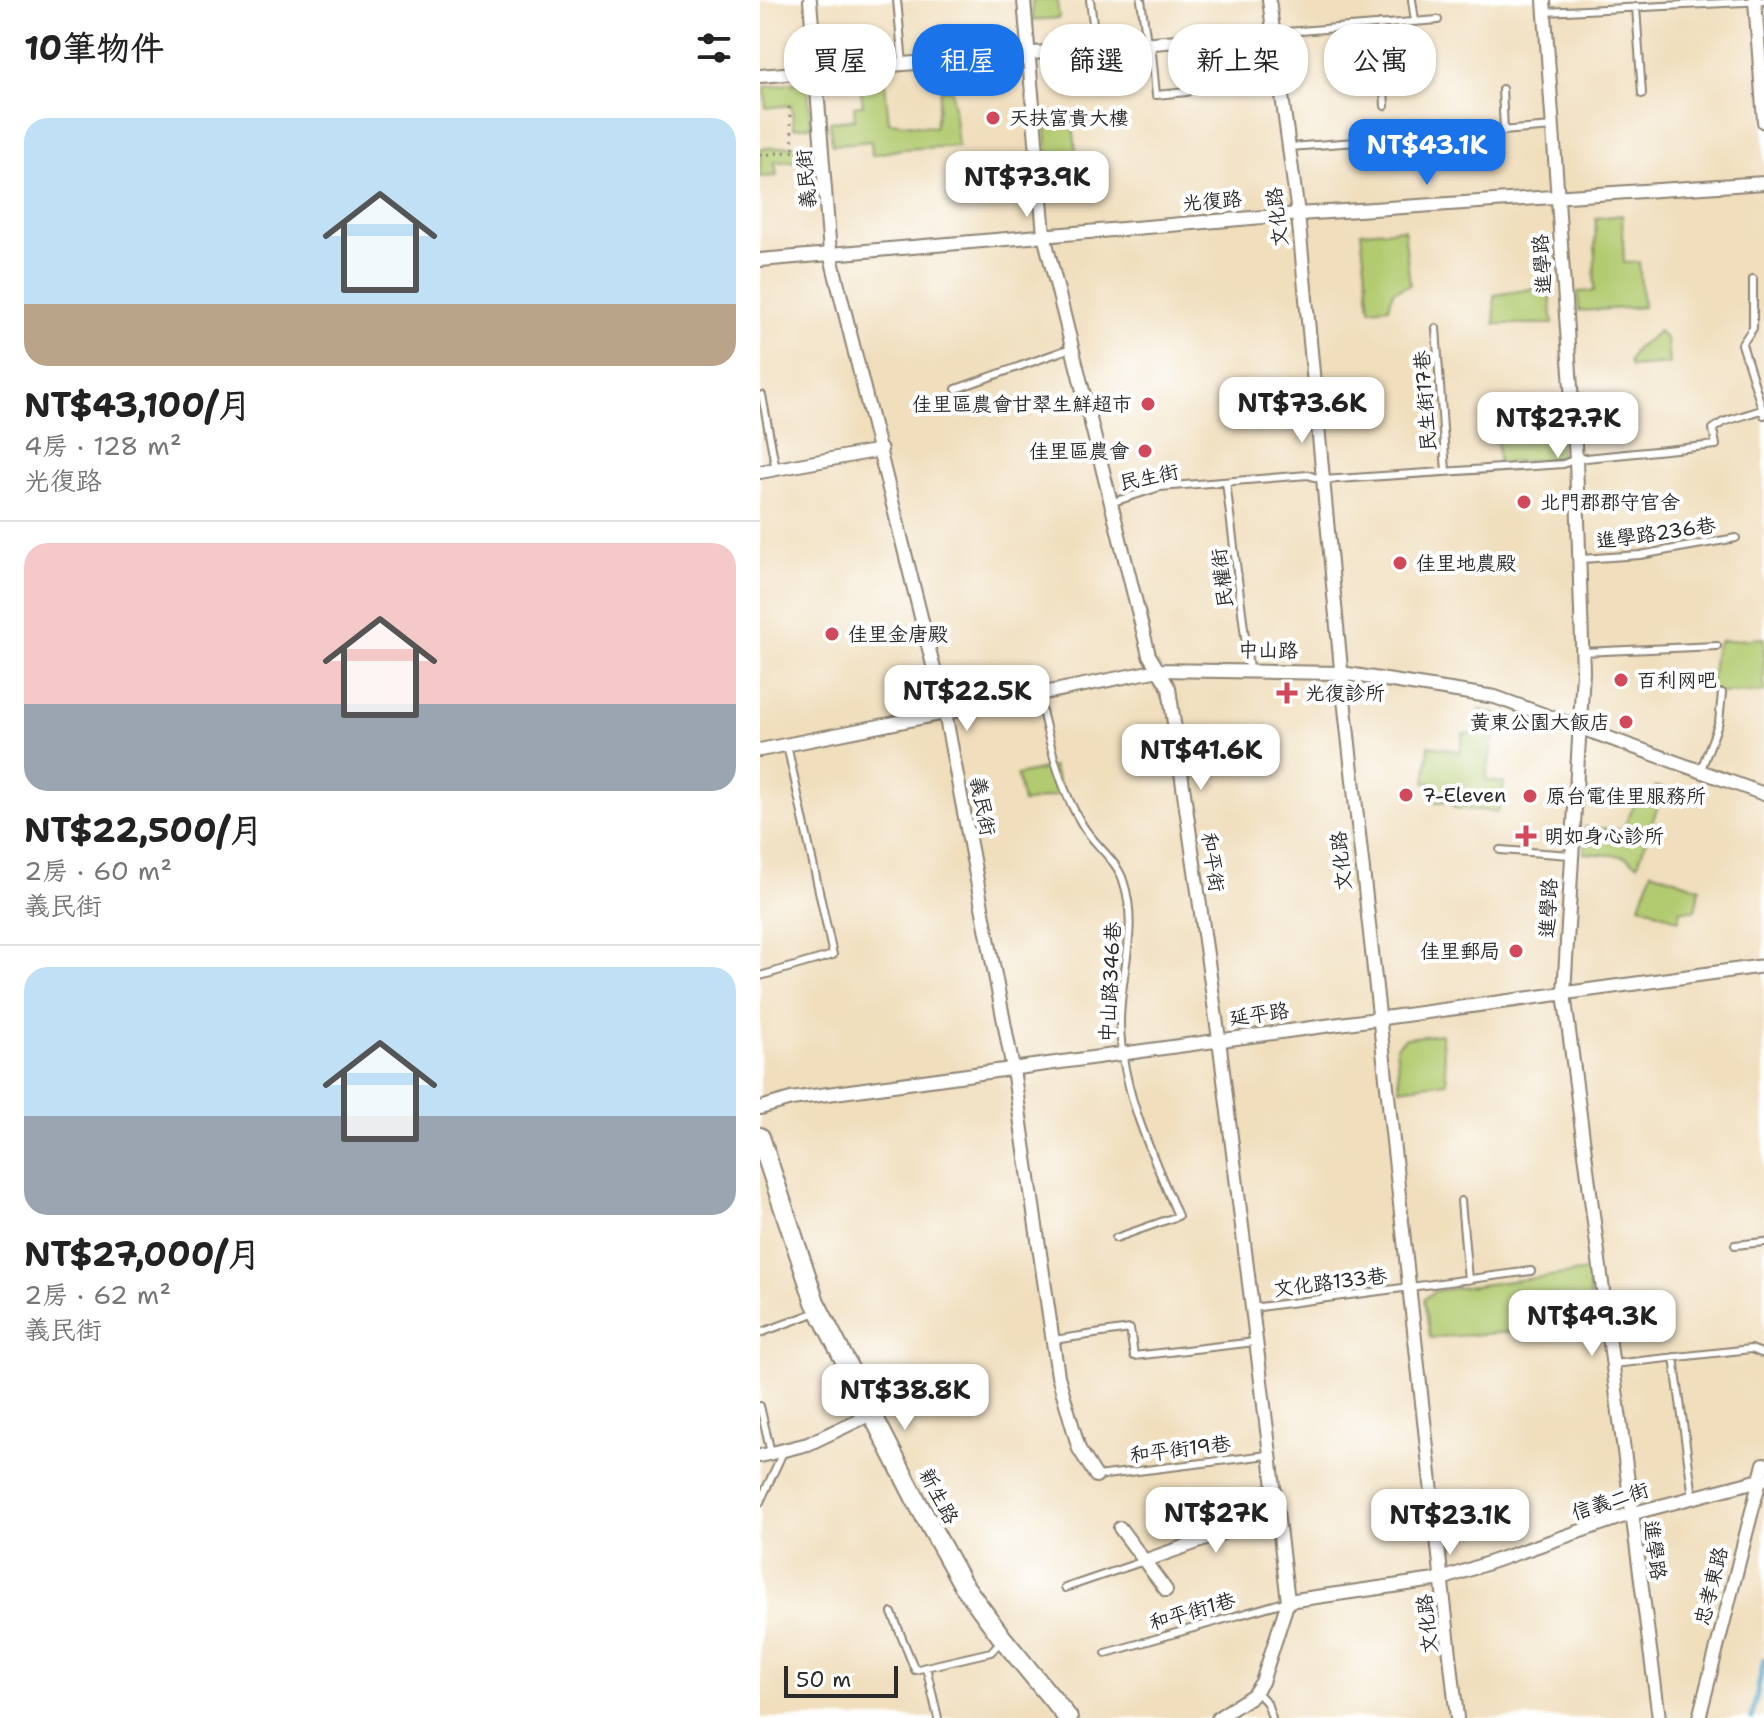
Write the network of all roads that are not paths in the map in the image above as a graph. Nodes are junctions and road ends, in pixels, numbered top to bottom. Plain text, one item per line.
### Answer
1 (810, 0) edge
2 (897, 0) edge
3 (1024, 0) edge
4 (1090, 0) edge
5 (1141, 0) edge
6 (1269, 0) edge
7 (1412, 0) edge
8 (1755, 0) edge
9 (1764, 1) edge
10 (1544, 6) edge
11 (1636, 7) junction
12 (1438, 20) dead end
13 (1415, 21) junction
14 (812, 24) edge
15 (1093, 24) edge
16 (1145, 24) edge
17 (1272, 24) edge
18 (1380, 24) edge
19 (1040, 52) edge
20 (1028, 53) junction
21 (903, 64) junction
22 (896, 65) edge
23 (1152, 65) edge
24 (784, 74) edge
25 (760, 76) edge
26 (1502, 89) dead end
27 (1168, 94) edge
28 (1642, 94) dead end
29 (1763, 94) edge
30 (818, 96) edge
31 (1282, 96) edge
32 (1384, 96) edge
33 (1385, 106) dead end
34 (1764, 122) edge
35 (1553, 127) junction
36 (1504, 131) junction
37 (1289, 147) junction
38 (1764, 183) edge
39 (1558, 195) junction
40 (1298, 214) junction
41 (1044, 235) junction
42 (830, 253) junction
43 (760, 260) edge
44 (1753, 279) dead end
45 (1436, 328) dead end
46 (1071, 348) junction
47 (956, 389) dead end
48 (762, 395) edge
49 (1764, 411) edge
50 (881, 450) junction
51 (1576, 459) junction
52 (776, 470) junction
53 (760, 472) edge
54 (1446, 472) junction
55 (1323, 480) junction
56 (1226, 482) junction
57 (1110, 503) junction
58 (1736, 538) dead end
59 (1580, 559) junction
60 (1717, 646) dead end
61 (1582, 652) junction
62 (1249, 669) junction
63 (1159, 670) junction
64 (1341, 673) junction
65 (1722, 693) dead end
66 (1038, 694) junction
67 (945, 713) junction
68 (1579, 725) junction
69 (787, 745) junction
70 (760, 750) edge
71 (1700, 772) junction
72 (1764, 794) edge
73 (1500, 850) dead end
74 (1571, 855) junction
75 (1764, 966) edge
76 (760, 976) edge
77 (1564, 993) junction
78 (1378, 1017) junction
79 (1219, 1039) junction
80 (1122, 1053) junction
81 (1013, 1069) junction
82 (760, 1108) edge
83 (760, 1137) edge
84 (1461, 1201) dead end
85 (1116, 1238) dead end
86 (1764, 1242) edge
87 (1735, 1245) dead end
88 (1531, 1271) dead end
89 (1468, 1280) junction
90 (1412, 1288) junction
91 (1252, 1308) junction
92 (819, 1311) junction
93 (760, 1333) edge
94 (1053, 1340) junction
95 (1255, 1342) junction
96 (1764, 1354) edge
97 (1674, 1357) junction
98 (1611, 1365) junction
99 (760, 1406) edge
100 (871, 1414) junction
101 (771, 1453) edge
102 (1268, 1455) junction
103 (1764, 1464) edge
104 (1096, 1476) joint
105 (1761, 1480) edge
106 (1693, 1497) junction
107 (760, 1502) edge
108 (1276, 1514) junction
109 (1630, 1514) junction
110 (1120, 1528) dead end
111 (1144, 1561) junction
112 (1442, 1579) junction
113 (1065, 1588) dead end
114 (1166, 1590) dead end
115 (1288, 1601) junction
116 (892, 1613) dead end
117 (1003, 1639) junction
118 (1106, 1653) dead end
119 (926, 1667) junction
120 (1256, 1691) junction
121 (938, 1718) edge
122 (1068, 1718) edge
123 (1218, 1718) edge
124 (1272, 1718) edge
125 (1457, 1718) edge
126 (1659, 1718) edge
127 (1699, 1718) edge

1 - 14 street, 義民街
2 - 21 lane
3 - 20 street, 和平街
4 - 15 lane
5 - 16 lane
6 - 17 street, 文化路
7 - 13 lane
8 - 9 lane
8 - 11 lane
8 - 29 street
10 - 11 lane
10 - 35 street, 進學路
11 - 28 lane
12 - 13 lane
13 - 18 lane
19 - 20 street
20 - 21 street
20 - 41 street, 和平街
21 - 22 street
23 - 27 lane
24 - 25 street
26 - 36 lane
29 - 34 street
30 - 42 street, 義民街
31 - 37 street, 文化路
32 - 33 lane
35 - 36 lane
35 - 39 street, 進學路
36 - 37 lane
37 - 40 street, 文化路
38 - 39 street, 光復路
39 - 40 street, 光復路
39 - 51 street, 進學路
40 - 41 street, 光復路
40 - 55 street, 文化路
41 - 42 street, 光復路
41 - 46 street, 和平街
42 - 43 street, 光復路
42 - 50 street, 義民街
44 - 49 lane
45 - 54 lane, 民生街17巷
46 - 47 lane
46 - 57 street, 和平街
48 - 52 lane
49 - 51 lane, 民生街
50 - 52 street
50 - 67 street, 義民街
51 - 54 lane, 民生街
51 - 59 street, 進學路
52 - 53 street
54 - 55 lane, 民生街
55 - 56 lane, 民生街
55 - 64 street, 文化路
56 - 57 lane, 民生街
56 - 62 lane, 民權街
57 - 63 street, 和平街
58 - 59 lane, 進學路236巷
59 - 61 street, 進學路
60 - 61 lane
61 - 68 street, 進學路
62 - 63 street, 中山路
62 - 64 street, 中山路
63 - 66 street, 中山路
63 - 79 street, 和平街
64 - 68 street, 中山路
64 - 78 street, 文化路
65 - 71 lane
66 - 67 street, 中山路
66 - 80 lane, 中山路346巷
67 - 69 street, 中山路
67 - 81 street, 義民街
68 - 71 street, 中山路
68 - 74 street, 進學路
69 - 70 street, 中山路
69 - 76 lane
71 - 72 street, 中山路
73 - 74 lane
74 - 77 street, 進學路
75 - 77 street, 延平路
77 - 78 street, 延平路
77 - 98 street, 進學路
78 - 79 street, 延平路
78 - 90 street, 文化路
79 - 80 street, 延平路
79 - 91 street, 和平街
80 - 81 street, 延平路
80 - 85 lane, 中山路346巷
81 - 82 street, 延平路
81 - 94 street, 義民街
83 - 92 main road, 新生路
84 - 89 lane
86 - 87 lane
88 - 89 lane, 文化路133巷
89 - 90 lane, 文化路133巷
90 - 91 lane, 文化路133巷
90 - 112 street, 文化路
91 - 95 street, 和平街
92 - 93 lane
92 - 100 main road, 新生路
94 - 95 lane
94 - 104 street, 義民街
95 - 102 street, 和平街
96 - 97 lane
97 - 98 lane
97 - 106 lane
98 - 109 street, 進學路
99 - 101 lane
100 - 101 street
100 - 117 main road, 新生路
101 - 107 lane
102 - 104 lane, 和平街19巷
102 - 108 street, 和平街
103 - 105 street, 忠孝東路
105 - 106 street, 信義二街
105 - 127 street, 忠孝東路
106 - 109 street, 信義二街
108 - 111 street
108 - 115 street, 和平街
109 - 112 street, 信義二街
109 - 126 street, 進學路
110 - 111 street
111 - 113 lane
111 - 114 street
112 - 115 street, 信義二街
112 - 125 street, 文化路
115 - 118 lane, 和平街1巷
115 - 120 street
116 - 119 lane
117 - 119 lane
117 - 122 main road, 新生路
119 - 121 lane
120 - 123 street
120 - 124 lane

